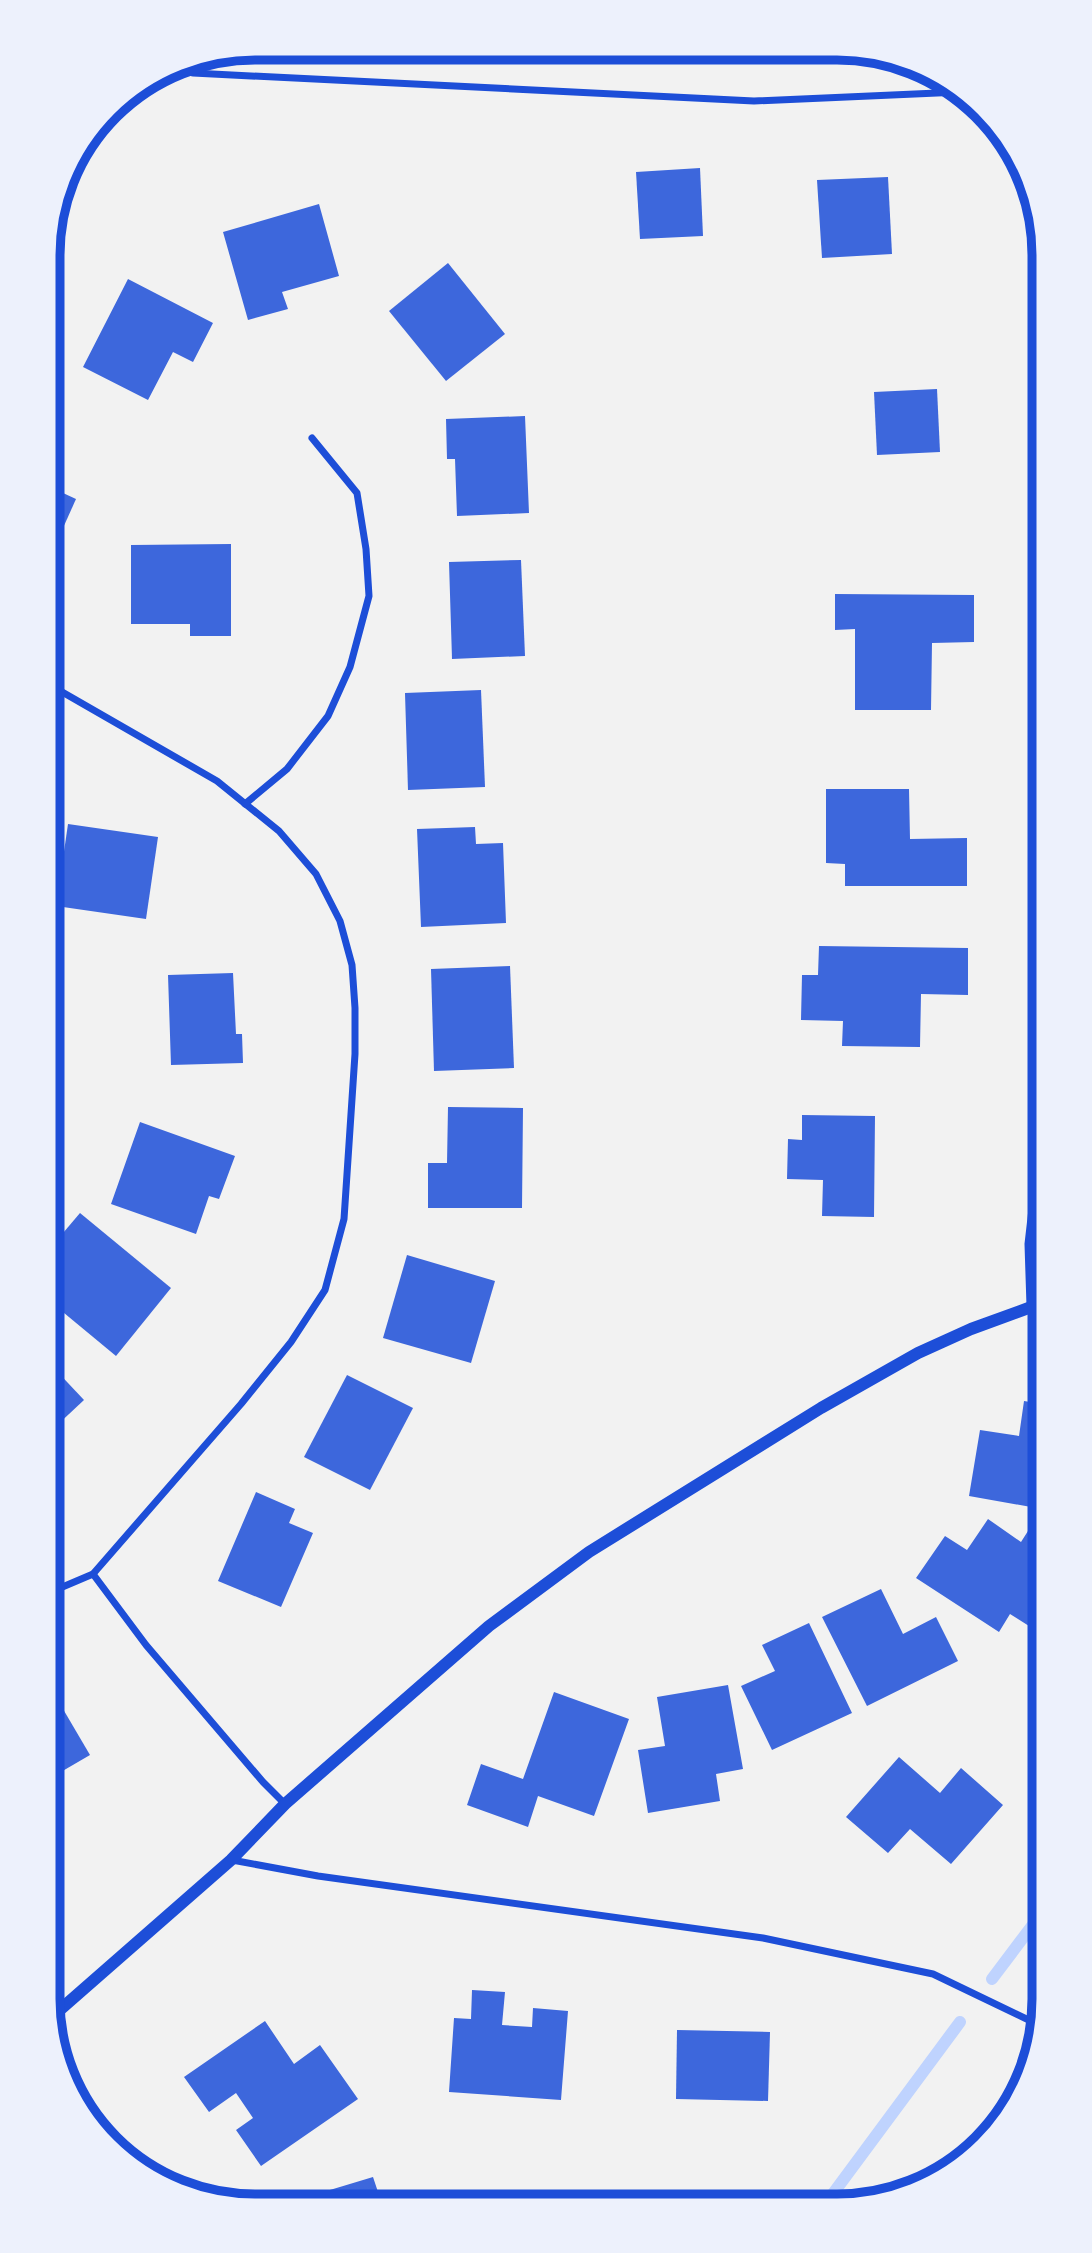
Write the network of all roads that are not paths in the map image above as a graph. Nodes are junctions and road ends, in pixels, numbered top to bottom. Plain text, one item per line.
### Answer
1 (192, 73) dead end
2 (947, 93) edge
3 (312, 438) dead end
4 (60, 691) edge
5 (245, 804) junction
6 (1032, 1209) edge
7 (1032, 1274) edge
8 (1032, 1306) edge
9 (93, 1574) junction
10 (59, 1588) edge
11 (285, 1804) junction
12 (231, 1860) junction
13 (60, 2010) edge
14 (1031, 2021) edge

1 - 2 street
3 - 5 street
4 - 5 street
5 - 9 street
6 - 7 street
8 - 11 street
9 - 10 street
9 - 11 street
11 - 12 street
12 - 13 street
12 - 14 street

